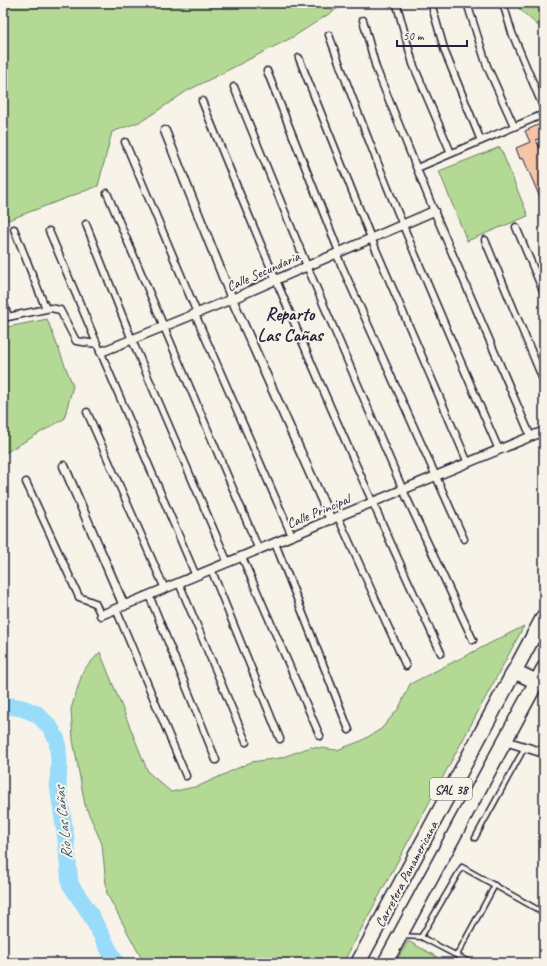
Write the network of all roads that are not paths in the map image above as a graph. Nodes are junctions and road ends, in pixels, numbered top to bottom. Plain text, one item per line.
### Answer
1 (431, 3) edge
2 (467, 3) edge
3 (503, 3) edge
4 (397, 5) dead end
5 (363, 20) dead end
6 (329, 35) dead end
7 (299, 58) dead end
8 (267, 72) dead end
9 (234, 87) dead end
10 (202, 101) dead end
11 (544, 109) edge
12 (544, 114) edge
13 (514, 126) junction
14 (165, 131) dead end
15 (481, 141) junction
16 (125, 142) dead end
17 (451, 154) junction
18 (417, 168) junction
19 (107, 193) dead end
20 (434, 210) junction
21 (86, 224) dead end
22 (401, 225) junction
23 (516, 227) dead end
24 (14, 229) dead end
25 (49, 231) dead end
26 (371, 238) junction
27 (485, 240) dead end
28 (338, 252) junction
29 (307, 266) junction
30 (275, 280) junction
31 (544, 293) edge
32 (232, 299) junction
33 (3, 302) edge
34 (46, 309) junction
35 (196, 314) junction
36 (6, 317) edge
37 (163, 327) junction
38 (132, 340) junction
39 (97, 344) junction
40 (101, 352) junction
41 (544, 382) edge
42 (87, 412) dead end
43 (544, 431) edge
44 (531, 437) junction
45 (499, 450) junction
46 (468, 463) junction
47 (64, 466) dead end
48 (435, 476) junction
49 (26, 482) dead end
50 (403, 490) junction
51 (372, 503) junction
52 (335, 518) junction
53 (292, 536) junction
54 (464, 539) dead end
55 (275, 543) junction
56 (259, 550) junction
57 (242, 557) junction
58 (228, 563) junction
59 (211, 569) junction
60 (196, 576) junction
61 (179, 583) junction
62 (165, 589) junction
63 (149, 595) junction
64 (124, 606) junction
65 (116, 609) junction
66 (101, 615) joint
67 (544, 616) edge
68 (473, 640) dead end
69 (441, 653) dead end
70 (406, 666) dead end
71 (544, 668) edge
72 (514, 671) junction
73 (537, 682) junction
74 (349, 730) dead end
75 (320, 736) dead end
76 (280, 739) dead end
77 (505, 741) junction
78 (246, 742) dead end
79 (525, 746) junction
80 (544, 753) edge
81 (216, 760) dead end
82 (186, 776) dead end
83 (475, 838) dead end
84 (495, 885) junction
85 (544, 913) edge
86 (400, 936) junction
87 (421, 937) junction
88 (457, 956) junction
89 (358, 963) edge
90 (385, 963) edge
91 (471, 963) edge

1 - 15 street
2 - 13 street
3 - 11 street
4 - 17 street
5 - 18 street
6 - 22 street
7 - 26 street
8 - 28 street
9 - 29 street
10 - 30 street
12 - 13 street
13 - 15 street
14 - 32 street
15 - 17 street
16 - 35 street
17 - 18 street
18 - 20 street
19 - 37 street
20 - 22 street, Calle Secundaria
20 - 44 street
21 - 38 street
22 - 26 street, Calle Secundaria
22 - 45 street
23 - 31 street
24 - 34 street
25 - 39 street
26 - 28 street, Calle Secundaria
26 - 46 street
27 - 41 street
28 - 29 street, Calle Secundaria
28 - 48 street
29 - 30 street, Calle Secundaria
29 - 50 street
30 - 32 street, Calle Secundaria
30 - 51 street
32 - 35 street, Calle Secundaria
32 - 52 street
33 - 36 street
34 - 36 street
34 - 39 street
35 - 37 street, Calle Secundaria
35 - 53 street
37 - 38 street, Calle Secundaria
37 - 56 street
38 - 40 street, Calle Secundaria
38 - 58 street
39 - 40 street
40 - 60 street
42 - 62 street
43 - 44 street, Calle Principal
44 - 45 street, Calle Principal
45 - 46 street, Calle Principal
46 - 48 street, Calle Principal
47 - 64 street
48 - 50 street, Calle Principal
48 - 54 street
49 - 66 street
50 - 51 street, Calle Principal
50 - 68 street
51 - 52 street, Calle Principal
51 - 69 street
52 - 53 street, Calle Principal
52 - 70 street
53 - 55 street, Calle Principal
55 - 56 street, Calle Principal
55 - 74 street
56 - 57 street, Calle Principal
57 - 58 street, Calle Principal
57 - 75 street
58 - 59 street, Calle Principal
59 - 60 street, Calle Principal
59 - 76 street
60 - 61 street, Calle Principal
61 - 62 street, Calle Principal
61 - 78 street
62 - 63 street, Calle Principal
63 - 64 street, Calle Principal
63 - 81 street
64 - 65 street, Calle Principal
65 - 66 street, Calle Principal
65 - 82 street
67 - 72 highway, Carretera Panamericana / SAL 38
71 - 73 highway, Carretera Panamericana / SAL 38
72 - 73 highway
72 - 89 highway, Carretera Panamericana / SAL 38
73 - 77 highway, Carretera Panamericana / SAL 38
77 - 79 street
77 - 86 highway, Carretera Panamericana / SAL 38
79 - 80 street
79 - 83 lane
84 - 85 lane
84 - 87 lane
84 - 88 lane
86 - 87 lane
86 - 90 highway, Carretera Panamericana / SAL 38
87 - 88 lane
88 - 91 lane

